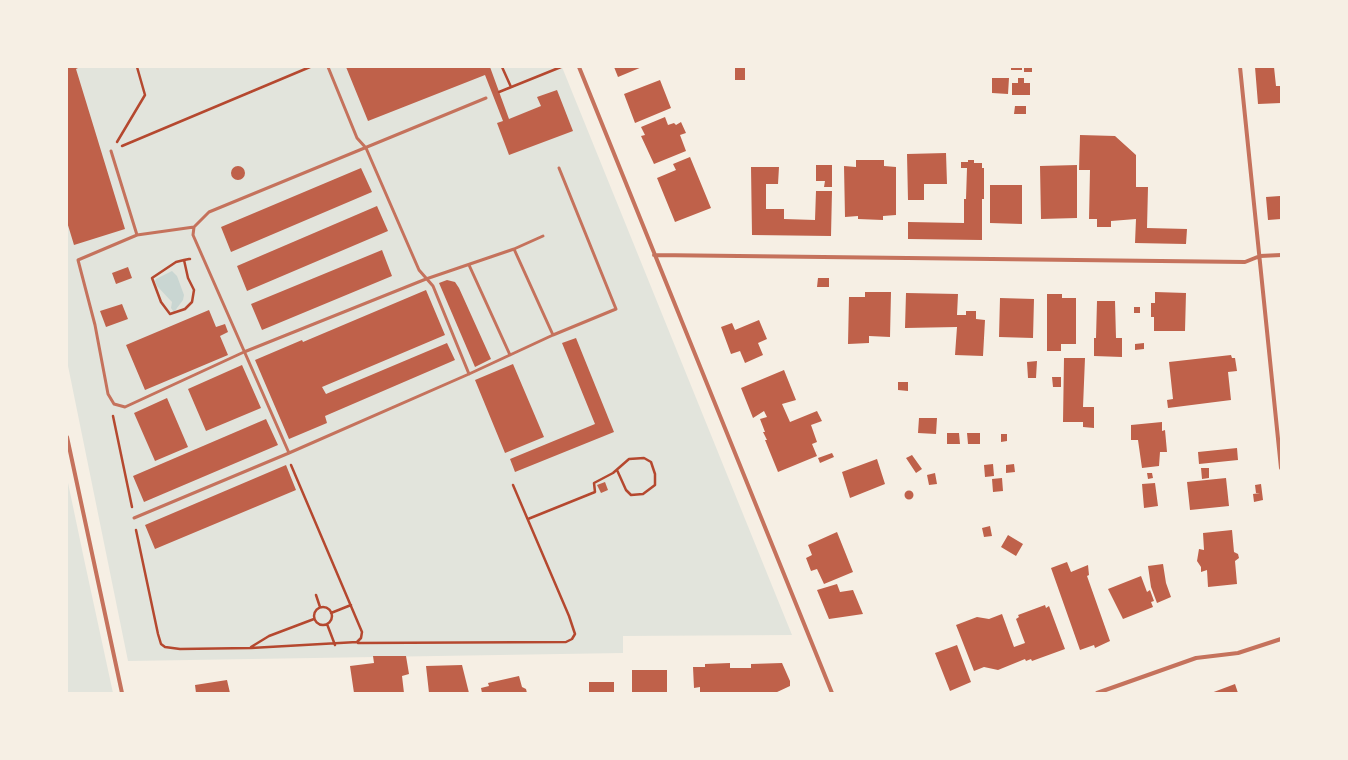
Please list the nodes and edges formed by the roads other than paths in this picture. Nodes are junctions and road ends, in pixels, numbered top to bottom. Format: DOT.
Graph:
graph roads {
  1 [pos="328,67"];
  2 [pos="579,67"];
  3 [pos="1240,67"];
  4 [pos="486,98"];
  5 [pos="366,148"];
  6 [pos="111,151"];
  7 [pos="559,168"];
  8 [pos="194,227"];
  9 [pos="137,235"];
  10 [pos="543,236"];
  11 [pos="514,249"];
  12 [pos="654,255"];
  13 [pos="1281,255"];
  14 [pos="1260,256"];
  15 [pos="469,265"];
  16 [pos="426,279"];
  17 [pos="553,335"];
  18 [pos="244,352"];
  19 [pos="510,355"];
  20 [pos="469,374"];
  21 [pos="67,437"];
  22 [pos="287,453"];
  23 [pos="1281,468"];
  24 [pos="134,518"];
  25 [pos="1281,639"];
  26 [pos="122,693"];
  27 [pos="832,693"];
  28 [pos="1097,693"];
  1 -- 5 [label="lane"];
  2 -- 12 [label="street"];
  3 -- 14 [label="street"];
  4 -- 5 [label="lane"];
  5 -- 8 [label="lane"];
  5 -- 16 [label="lane"];
  6 -- 9 [label="lane"];
  7 -- 17 [label="lane"];
  8 -- 9 [label="lane"];
  8 -- 18 [label="lane"];
  9 -- 18 [label="lane"];
  10 -- 11 [label="lane"];
  11 -- 15 [label="lane"];
  11 -- 17 [label="lane"];
  12 -- 14 [label="street"];
  12 -- 27 [label="street"];
  13 -- 14 [label="street"];
  14 -- 23 [label="street"];
  15 -- 16 [label="lane"];
  15 -- 19 [label="lane"];
  16 -- 18 [label="lane"];
  16 -- 20 [label="lane"];
  17 -- 19 [label="lane"];
  18 -- 22 [label="lane"];
  19 -- 20 [label="lane"];
  20 -- 22 [label="lane"];
  21 -- 26 [label="street"];
  22 -- 24 [label="lane"];
  25 -- 28 [label="street"];
}
